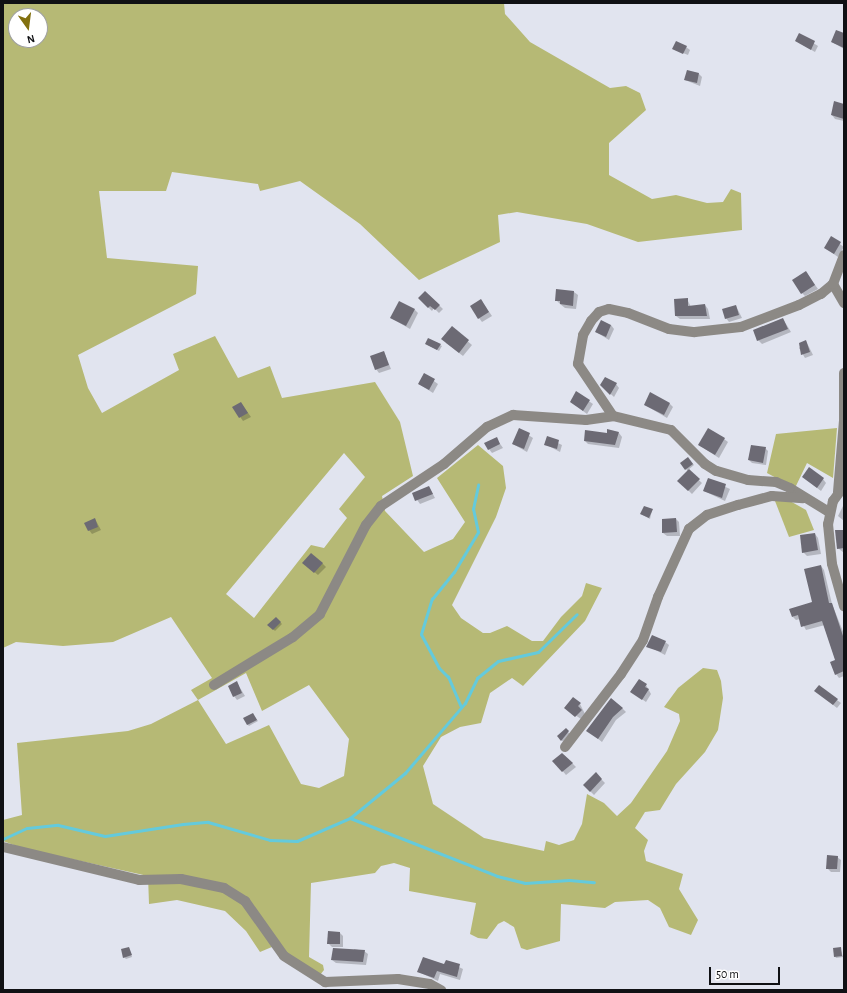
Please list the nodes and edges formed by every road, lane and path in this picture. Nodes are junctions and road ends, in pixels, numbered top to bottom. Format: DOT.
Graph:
graph roads {
  1 [pos="844,255"];
  2 [pos="833,284"];
  3 [pos="844,302"];
  4 [pos="844,374"];
  5 [pos="613,416"];
  6 [pos="841,489"];
  7 [pos="805,498"];
  8 [pos="829,512"];
  9 [pos="844,606"];
  10 [pos="214,685"];
  11 [pos="565,748"];
  12 [pos="3,847"];
  13 [pos="441,990"];
  1 -- 2 [label="street"];
  2 -- 3 [label="street"];
  2 -- 5 [label="street"];
  4 -- 6 [label="street"];
  5 -- 7 [label="street"];
  5 -- 10 [label="street"];
  6 -- 8 [label="street"];
  7 -- 8 [label="street"];
  7 -- 11 [label="street"];
  8 -- 9 [label="street"];
  12 -- 13 [label="street"];
}
